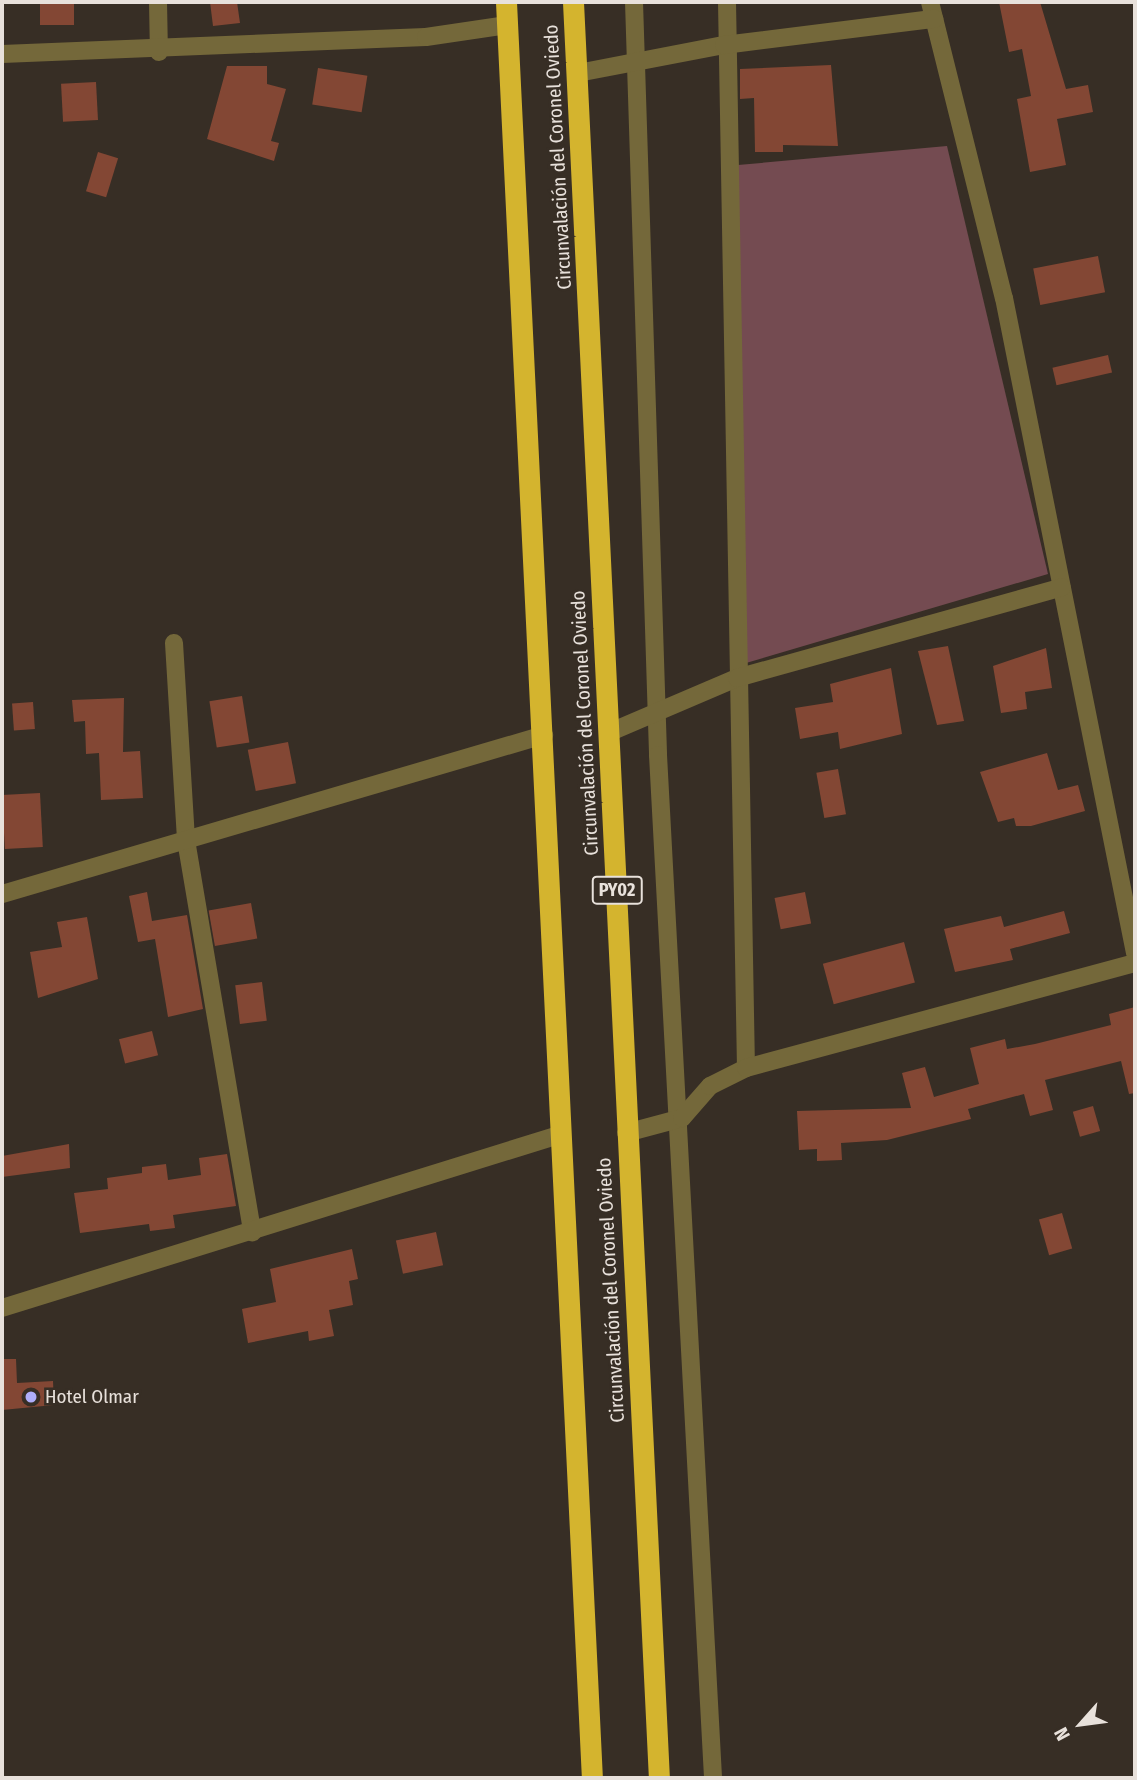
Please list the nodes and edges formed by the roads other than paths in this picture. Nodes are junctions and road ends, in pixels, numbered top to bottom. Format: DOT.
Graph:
graph roads {
  1 [pos="158,2"];
  2 [pos="506,2"];
  3 [pos="573,2"];
  4 [pos="634,2"];
  5 [pos="727,2"];
  6 [pos="932,10"];
  7 [pos="507,25"];
  8 [pos="724,45"];
  9 [pos="159,52"];
  10 [pos="2,54"];
  11 [pos="636,61"];
  12 [pos="578,73"];
  13 [pos="1062,587"];
  14 [pos="174,643"];
  15 [pos="737,678"];
  16 [pos="659,711"];
  17 [pos="608,733"];
  18 [pos="544,735"];
  19 [pos="186,840"];
  20 [pos="2,894"];
  21 [pos="1135,953"];
  22 [pos="1135,963"];
  23 [pos="746,1068"];
  24 [pos="682,1118"];
  25 [pos="626,1133"];
  26 [pos="562,1134"];
  27 [pos="252,1232"];
  28 [pos="2,1308"];
  29 [pos="592,1778"];
  30 [pos="659,1778"];
  31 [pos="713,1778"];
  1 -- 9 [label="street"];
  2 -- 7 [label="highway"];
  3 -- 12 [label="highway, Circunvalación del Coronel Oviedo / PY02"];
  4 -- 11 [label="street"];
  5 -- 8 [label="street"];
  6 -- 8 [label="street"];
  6 -- 13 [label="street"];
  7 -- 9 [label="street"];
  7 -- 18 [label="highway"];
  8 -- 11 [label="street"];
  8 -- 15 [label="street"];
  9 -- 10 [label="street"];
  11 -- 12 [label="street"];
  11 -- 16 [label="street"];
  12 -- 17 [label="highway, Circunvalación del Coronel Oviedo / PY02"];
  13 -- 15 [label="street"];
  13 -- 21 [label="street"];
  14 -- 19 [label="street"];
  15 -- 16 [label="street"];
  15 -- 23 [label="street"];
  16 -- 17 [label="street"];
  16 -- 24 [label="street"];
  17 -- 25 [label="highway, Circunvalación del Coronel Oviedo / PY02"];
  18 -- 19 [label="street"];
  18 -- 26 [label="highway"];
  19 -- 20 [label="street"];
  19 -- 27 [label="street"];
  22 -- 23 [label="street"];
  23 -- 24 [label="street"];
  24 -- 25 [label="street"];
  24 -- 31 [label="street"];
  25 -- 30 [label="highway, Circunvalación del Coronel Oviedo / PY02"];
  26 -- 27 [label="street"];
  26 -- 29 [label="highway"];
  27 -- 28 [label="street"];
}
